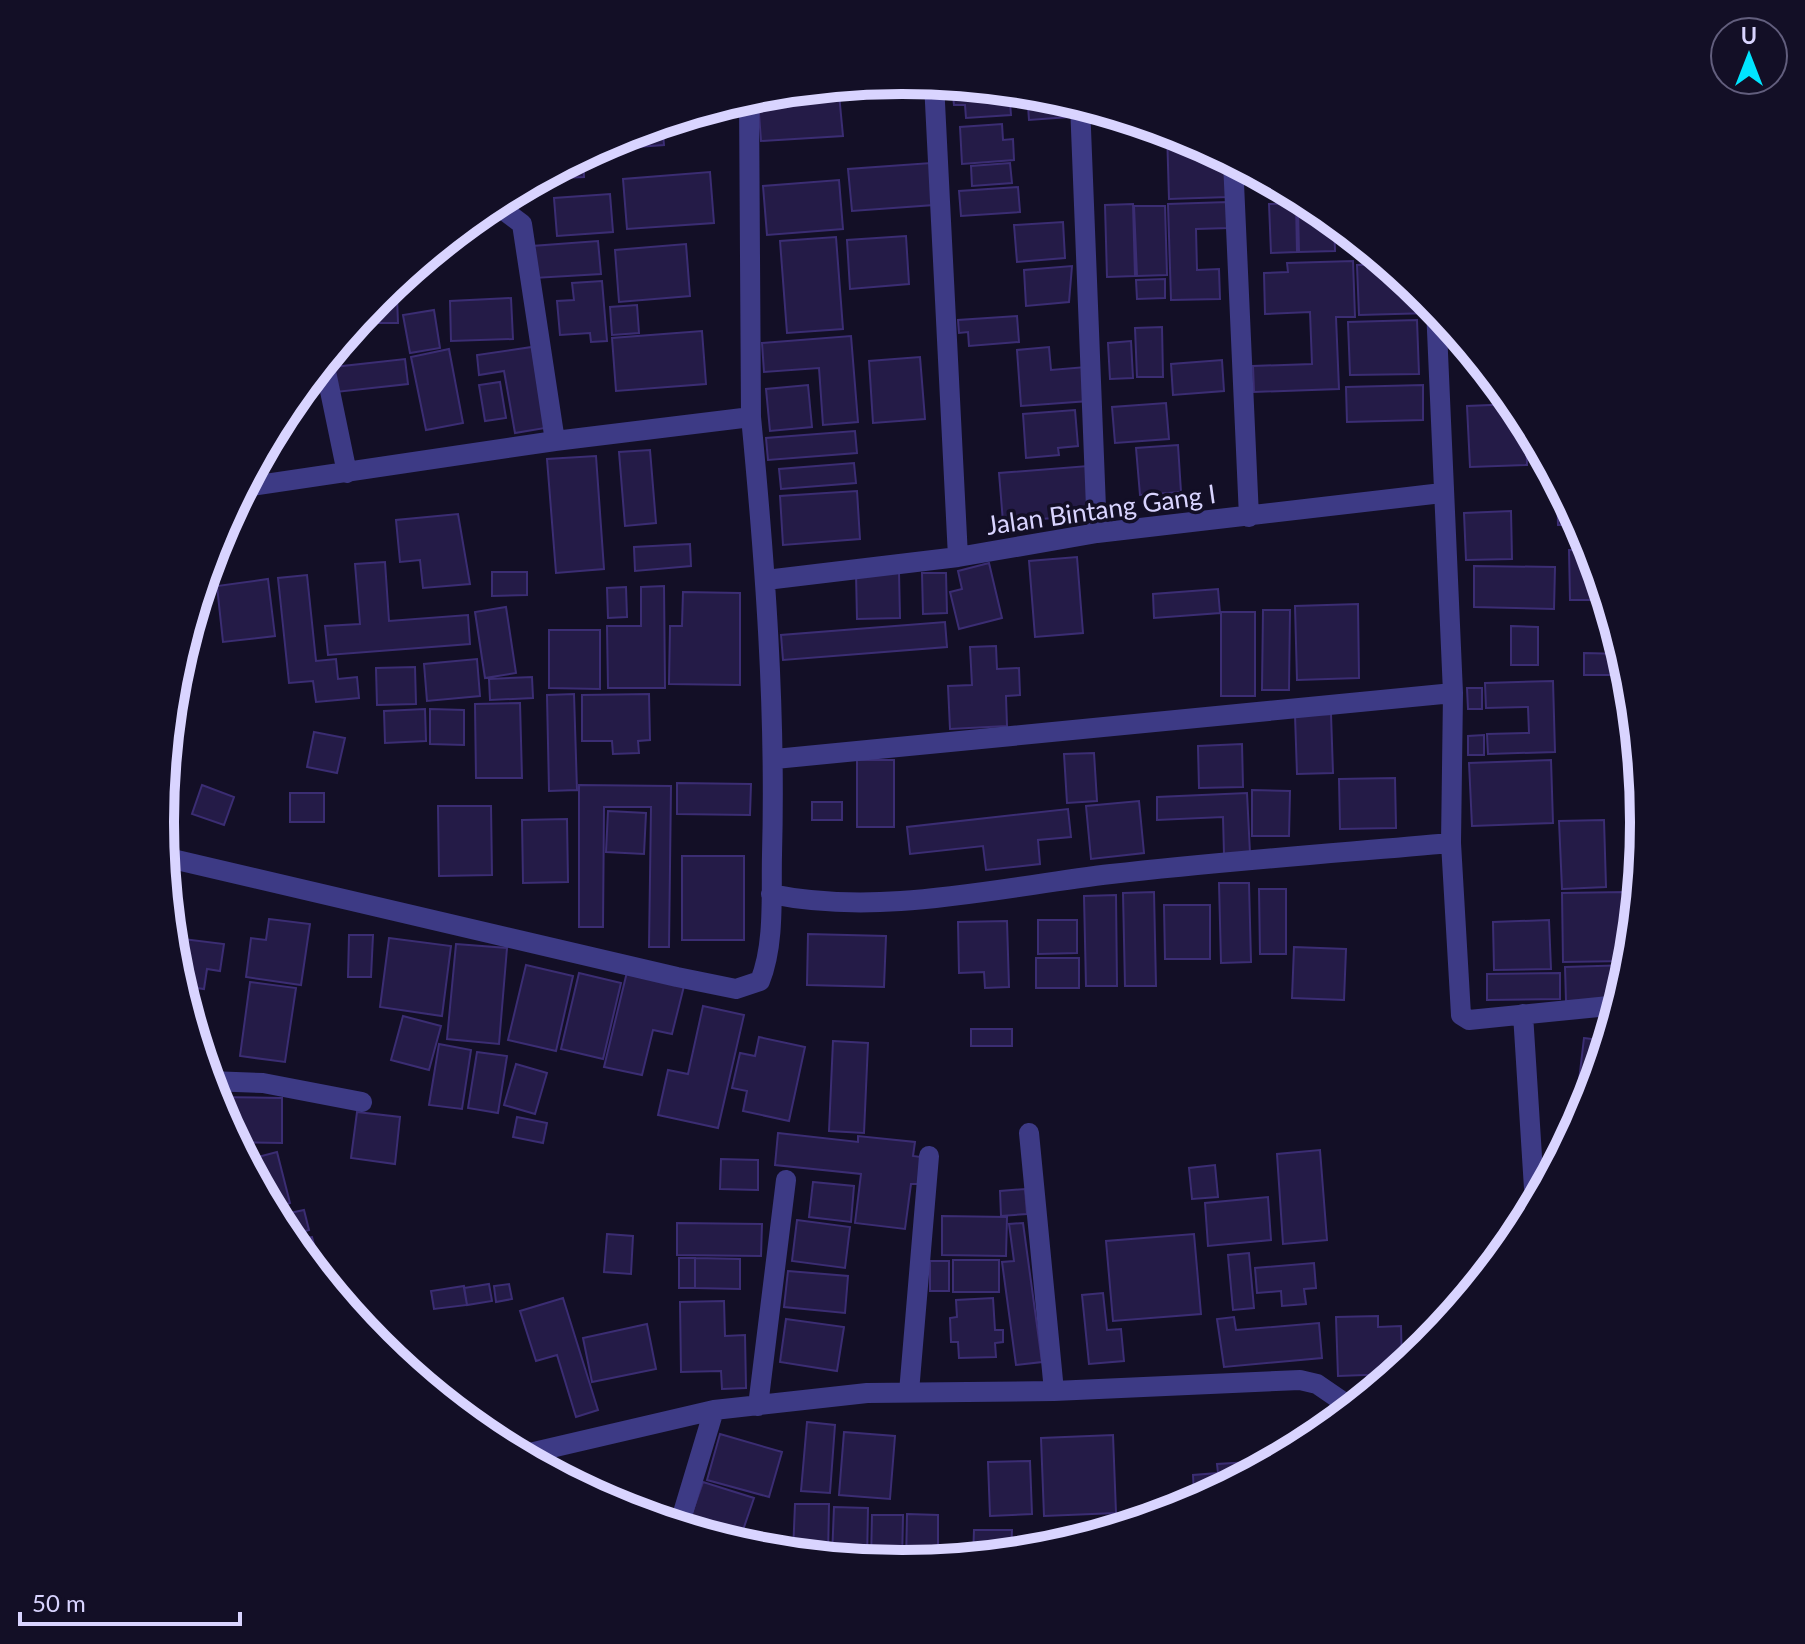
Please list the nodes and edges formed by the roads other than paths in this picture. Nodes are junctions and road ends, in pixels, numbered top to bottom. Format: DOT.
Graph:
graph roads {
  1 [pos="935,95"];
  2 [pos="749,111"];
  3 [pos="1080,116"];
  4 [pos="1234,174"];
  5 [pos="506,212"];
  6 [pos="1437,328"];
  7 [pos="327,377"];
  8 [pos="751,417"];
  9 [pos="555,441"];
  10 [pos="347,473"];
  11 [pos="258,485"];
  12 [pos="1442,493"];
  13 [pos="1249,517"];
  14 [pos="1097,533"];
  15 [pos="958,557"];
  16 [pos="766,580"];
  17 [pos="1453,693"];
  18 [pos="775,759"];
  19 [pos="1451,843"];
  20 [pos="176,860"];
  21 [pos="771,894"];
  22 [pos="1607,1006"];
  23 [pos="1523,1014"];
  24 [pos="223,1082"];
  25 [pos="362,1102"];
  26 [pos="1029,1133"];
  27 [pos="929,1156"];
  28 [pos="786,1180"];
  29 [pos="1534,1185"];
  30 [pos="1054,1391"];
  31 [pos="909,1392"];
  32 [pos="1343,1402"];
  33 [pos="758,1406"];
  34 [pos="714,1410"];
  35 [pos="537,1451"];
  36 [pos="682,1515"];
  1 -- 15 [label="street"];
  2 -- 8 [label="street"];
  3 -- 14 [label="street"];
  4 -- 13 [label="street"];
  5 -- 9 [label="street"];
  6 -- 12 [label="street"];
  7 -- 10 [label="street"];
  8 -- 9 [label="street"];
  8 -- 16 [label="street"];
  9 -- 10 [label="street"];
  10 -- 11 [label="street"];
  12 -- 13 [label="street, Jalan Bintang Gang I"];
  12 -- 17 [label="street"];
  13 -- 14 [label="street, Jalan Bintang Gang I"];
  14 -- 15 [label="street, Jalan Bintang Gang I"];
  15 -- 16 [label="street, Jalan Bintang Gang I"];
  16 -- 18 [label="street"];
  17 -- 18 [label="street"];
  17 -- 19 [label="street"];
  18 -- 21 [label="street"];
  19 -- 21 [label="street"];
  19 -- 23 [label="street"];
  20 -- 21 [label="street"];
  22 -- 23 [label="street"];
  23 -- 29 [label="street"];
  24 -- 25 [label="street"];
  26 -- 30 [label="street"];
  27 -- 31 [label="street"];
  28 -- 33 [label="street"];
  30 -- 31 [label="street"];
  30 -- 32 [label="street"];
  31 -- 33 [label="street"];
  33 -- 34 [label="street"];
  34 -- 35 [label="street"];
  34 -- 36 [label="street"];
}
